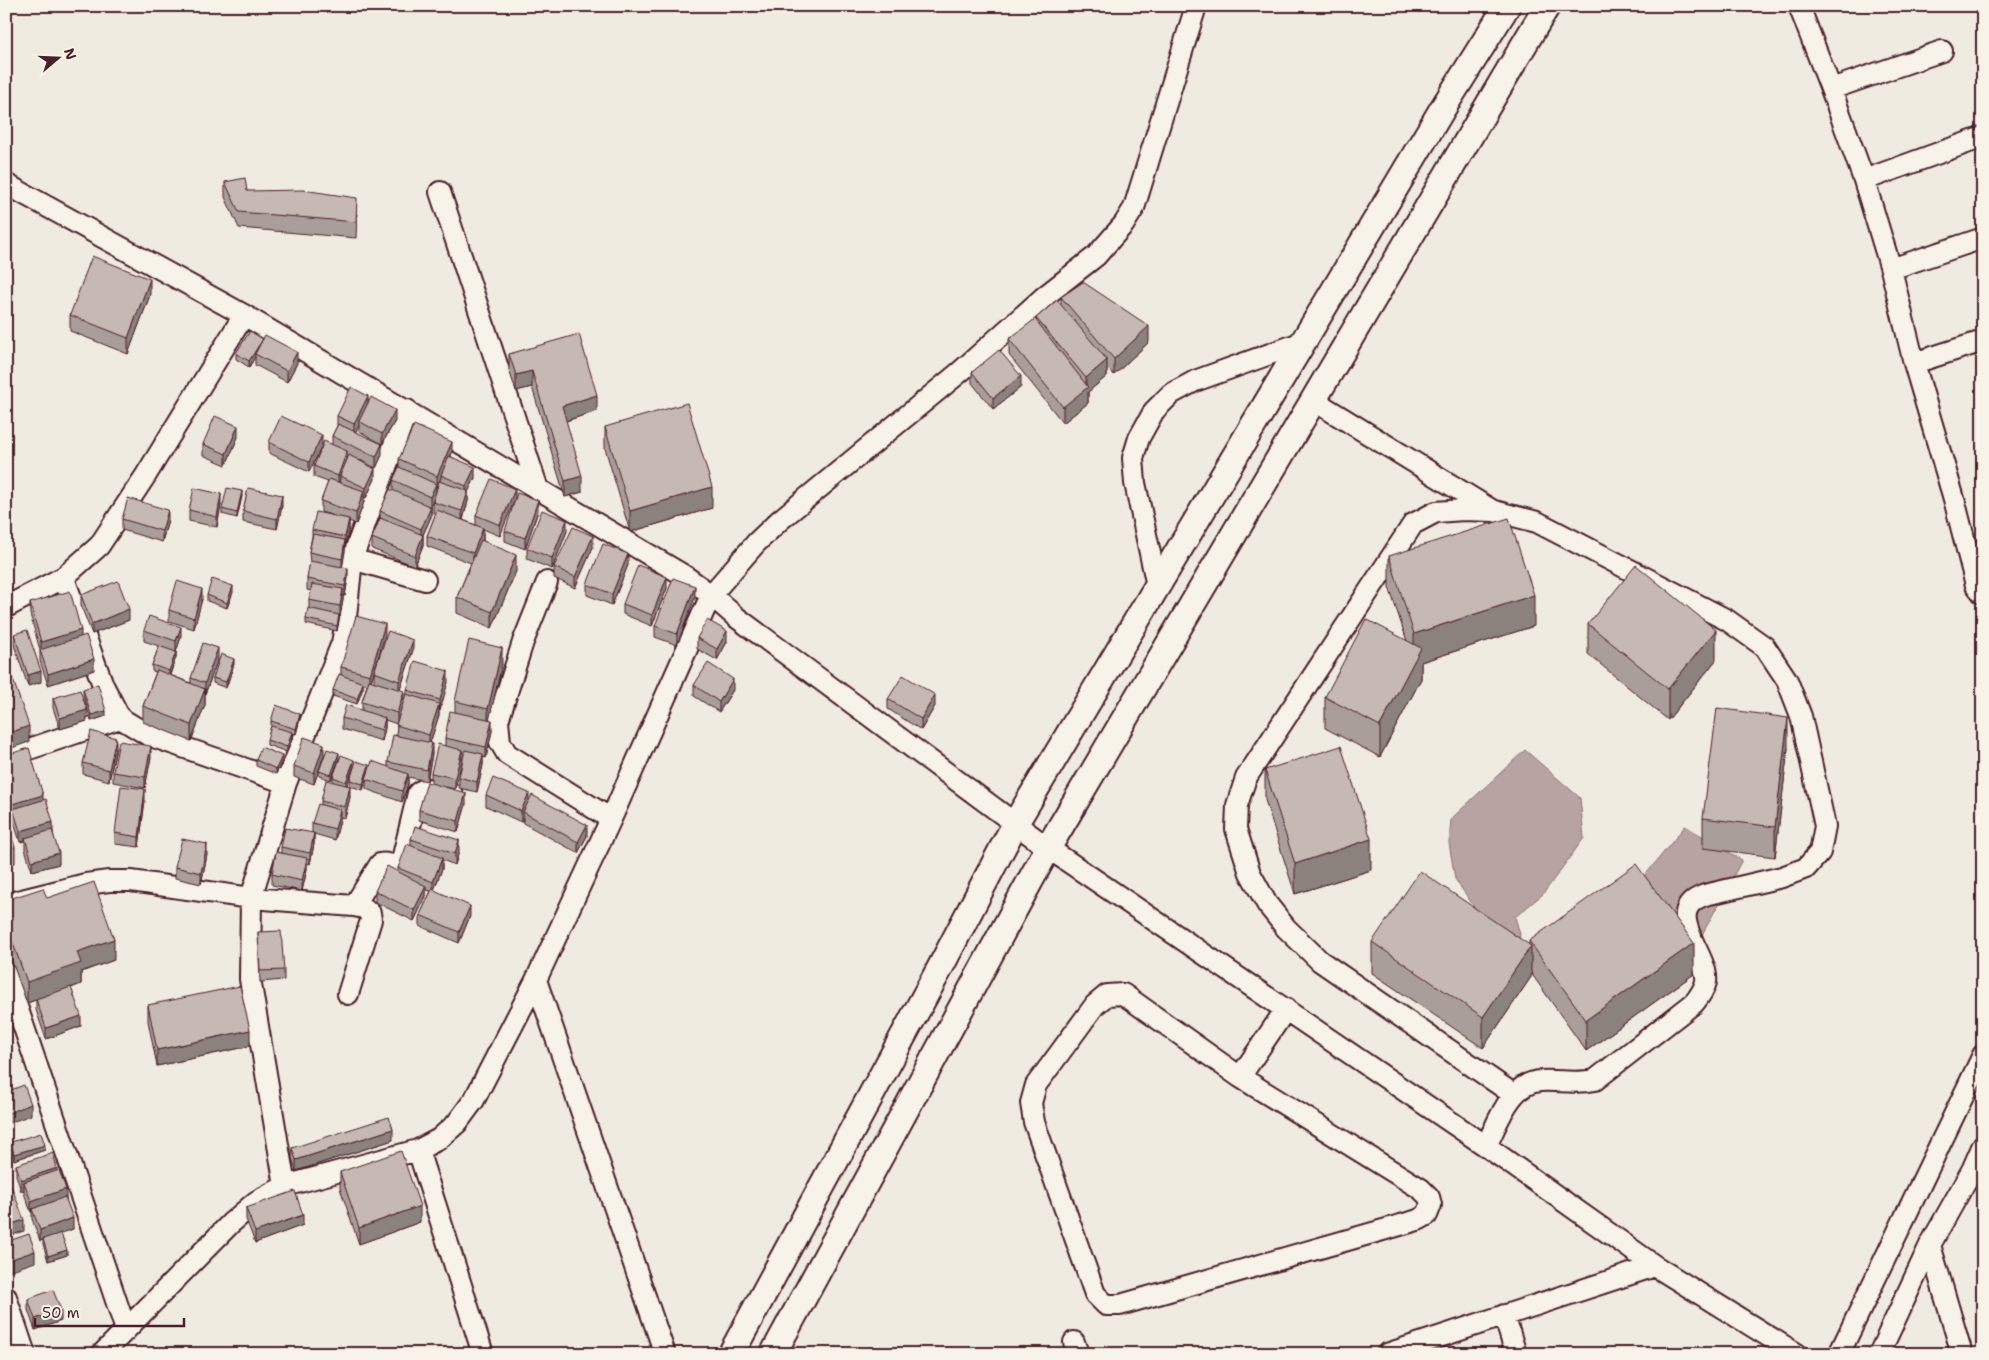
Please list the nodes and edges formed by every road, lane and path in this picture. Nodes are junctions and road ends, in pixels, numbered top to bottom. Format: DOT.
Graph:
graph roads {
  1 [pos="1196,6"];
  2 [pos="1507,6"];
  3 [pos="1547,6"];
  4 [pos="1799,6"];
  5 [pos="1942,51"];
  6 [pos="1831,89"];
  7 [pos="1983,137"];
  8 [pos="1864,180"];
  9 [pos="6,184"];
  10 [pos="440,192"];
  11 [pos="1983,238"];
  12 [pos="1891,269"];
  13 [pos="244,315"];
  14 [pos="1983,341"];
  15 [pos="1303,342"];
  16 [pos="1914,363"];
  17 [pos="1313,400"];
  18 [pos="407,410"];
  19 [pos="538,489"];
  20 [pos="1494,512"];
  21 [pos="352,559"];
  22 [pos="64,577"];
  23 [pos="425,580"];
  24 [pos="547,582"];
  25 [pos="1157,586"];
  26 [pos="1983,594"];
  27 [pos="711,595"];
  28 [pos="6,607"];
  29 [pos="120,718"];
  30 [pos="6,757"];
  31 [pos="286,783"];
  32 [pos="454,794"];
  33 [pos="611,820"];
  34 [pos="1015,824"];
  35 [pos="1048,848"];
  36 [pos="251,898"];
  37 [pos="6,904"];
  38 [pos="354,906"];
  39 [pos="6,974"];
  40 [pos="536,980"];
  41 [pos="348,994"];
  42 [pos="1286,1009"];
  43 [pos="1983,1055"];
  44 [pos="1240,1077"];
  45 [pos="1514,1094"];
  46 [pos="1983,1145"];
  47 [pos="1486,1146"];
  48 [pos="418,1150"];
  49 [pos="1977,1168"];
  50 [pos="285,1186"];
  51 [pos="1930,1246"];
  52 [pos="1655,1266"];
  53 [pos="6,1297"];
  54 [pos="1504,1315"];
  55 [pos="126,1330"];
  56 [pos="25,1354"];
  57 [pos="102,1354"];
  58 [pos="483,1354"];
  59 [pos="666,1354"];
  60 [pos="731,1354"];
  61 [pos="773,1354"];
  62 [pos="1387,1354"];
  63 [pos="1516,1354"];
  64 [pos="1797,1354"];
  65 [pos="1839,1354"];
  66 [pos="1879,1354"];
  67 [pos="1962,1354"];
  1 -- 27 [label="street"];
  2 -- 15 [label="main road"];
  3 -- 17 [label="main road"];
  4 -- 6 [label="street"];
  5 -- 6 [label="street"];
  6 -- 8 [label="street"];
  7 -- 8 [label="street"];
  8 -- 12 [label="street"];
  9 -- 13 [label="street"];
  10 -- 19 [label="street"];
  11 -- 12 [label="street"];
  12 -- 16 [label="street"];
  13 -- 18 [label="street"];
  13 -- 22 [label="street"];
  14 -- 16 [label="street"];
  15 -- 25 [label="main road"];
  15 -- 25 [label="street"];
  16 -- 26 [label="street"];
  17 -- 20 [label="street"];
  17 -- 35 [label="main road"];
  18 -- 19 [label="street"];
  18 -- 21 [label="street"];
  19 -- 27 [label="street"];
  20 -- 45 [label="street"];
  20 -- 45 [label="street"];
  21 -- 23 [label="street"];
  21 -- 31 [label="street"];
  22 -- 28 [label="street"];
  22 -- 29 [label="street"];
  24 -- 33 [label="street"];
  25 -- 34 [label="main road"];
  27 -- 33 [label="street"];
  27 -- 34 [label="street"];
  29 -- 30 [label="street"];
  29 -- 31 [label="street"];
  31 -- 36 [label="street"];
  32 -- 38 [label="street"];
  33 -- 40 [label="street"];
  34 -- 35 [label="street"];
  34 -- 60 [label="main road"];
  35 -- 42 [label="street"];
  35 -- 61 [label="main road"];
  36 -- 37 [label="street"];
  36 -- 38 [label="street"];
  36 -- 50 [label="street"];
  38 -- 41 [label="street"];
  39 -- 55 [label="street"];
  40 -- 48 [label="street"];
  40 -- 59 [label="street"];
  42 -- 44 [label="street"];
  42 -- 47 [label="street"];
  43 -- 65 [label="street"];
  44 -- 44 [label="street"];
  45 -- 47 [label="street"];
  46 -- 49 [label="street"];
  47 -- 52 [label="street"];
  48 -- 50 [label="street"];
  48 -- 58 [label="street"];
  49 -- 51 [label="street"];
  50 -- 55 [label="street"];
  51 -- 66 [label="street"];
  51 -- 67 [label="street"];
  52 -- 54 [label="street"];
  52 -- 64 [label="street"];
  53 -- 56 [label="street"];
  54 -- 62 [label="street"];
  54 -- 63 [label="street"];
  55 -- 57 [label="street"];
}
